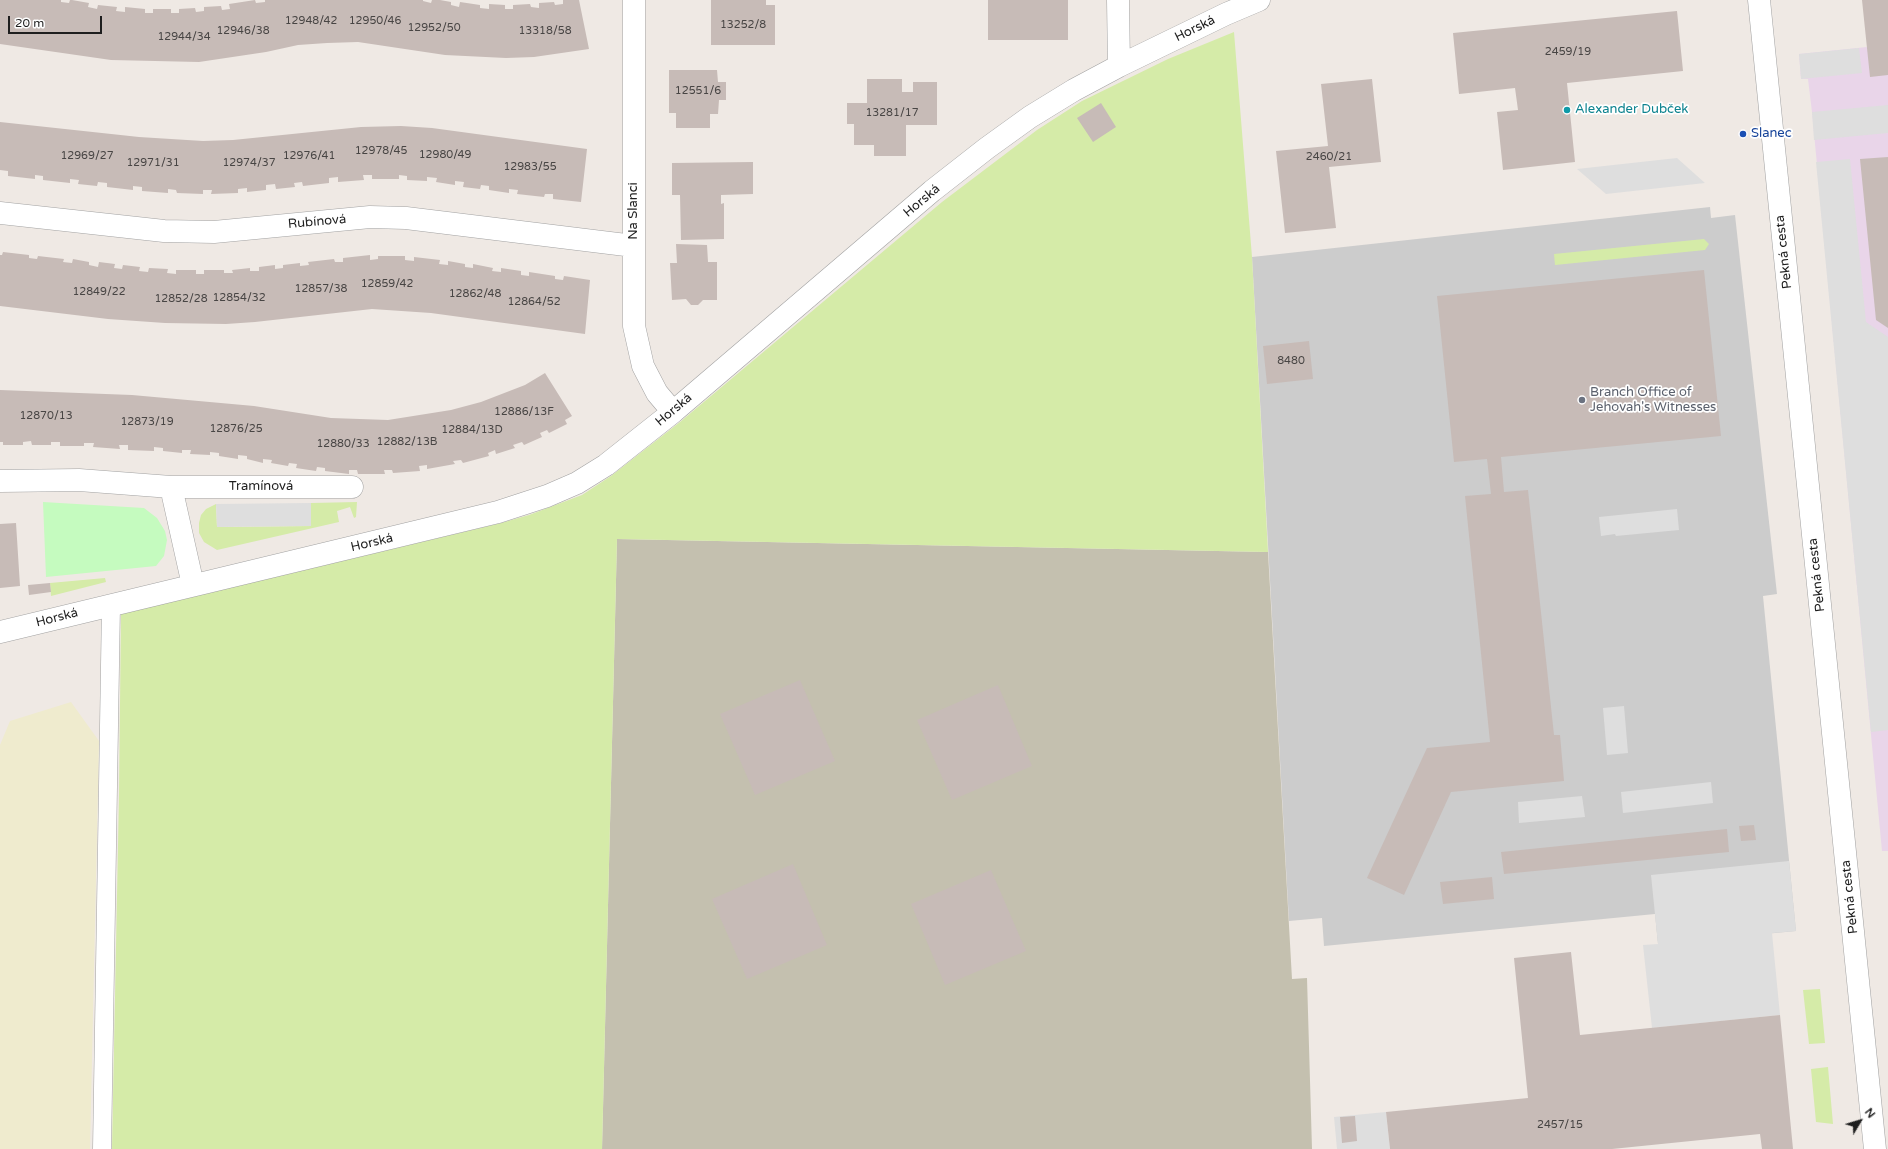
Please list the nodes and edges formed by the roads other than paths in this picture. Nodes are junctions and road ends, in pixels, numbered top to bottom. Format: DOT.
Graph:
graph roads {
  1 [pos="634,0"];
  2 [pos="1118,0"];
  3 [pos="1259,0"];
  4 [pos="1759,0"];
  5 [pos="1119,66"];
  6 [pos="0,214"];
  7 [pos="634,246"];
  8 [pos="673,412"];
  9 [pos="0,481"];
  10 [pos="352,487"];
  11 [pos="171,488"];
  12 [pos="193,585"];
  13 [pos="110,605"];
  14 [pos="0,632"];
  15 [pos="102,1149"];
  16 [pos="1875,1149"];
  1 -- 7 [label="street, Na Slanci"];
  2 -- 5 [label="street"];
  3 -- 5 [label="street, Horská"];
  4 -- 16 [label="street, Pekná cesta"];
  5 -- 8 [label="street, Horská"];
  6 -- 7 [label="street, Rubínová"];
  7 -- 8 [label="street, Na Slanci"];
  8 -- 12 [label="street, Horská"];
  9 -- 11 [label="street, Tramínová"];
  10 -- 11 [label="street, Tramínová"];
  11 -- 12 [label="street"];
  12 -- 13 [label="street, Horská"];
  13 -- 14 [label="street, Horská"];
  13 -- 15 [label="lane"];
}
